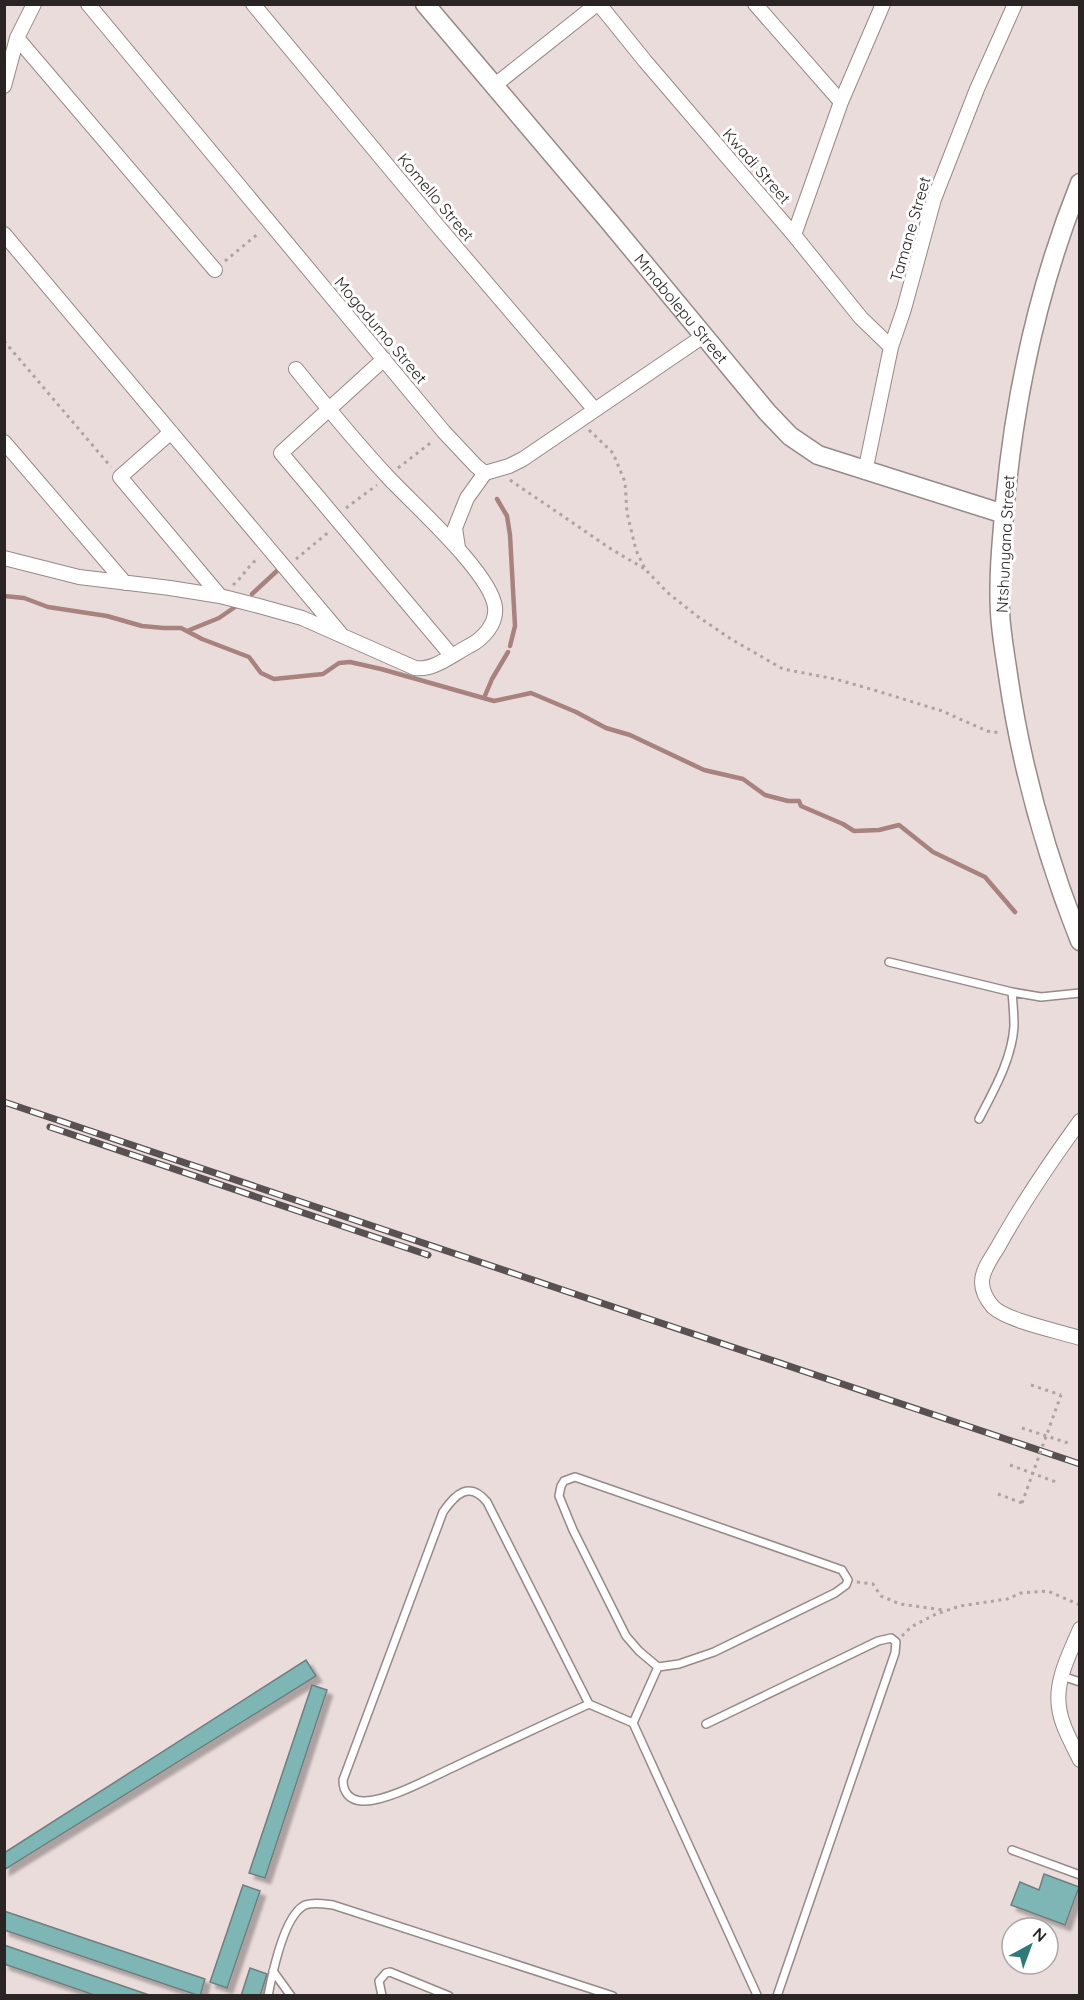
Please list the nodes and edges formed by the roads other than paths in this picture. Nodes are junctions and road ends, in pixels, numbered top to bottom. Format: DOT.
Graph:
graph roads {
  1 [pos="34,4"];
  2 [pos="88,4"];
  3 [pos="254,4"];
  4 [pos="425,4"];
  5 [pos="598,4"];
  6 [pos="755,4"];
  7 [pos="882,4"];
  8 [pos="1015,4"];
  9 [pos="17,38"];
  10 [pos="495,85"];
  11 [pos="4,86"];
  12 [pos="841,102"];
  13 [pos="1080,183"];
  14 [pos="4,234"];
  15 [pos="794,235"];
  16 [pos="214,270"];
  17 [pos="705,335"];
  18 [pos="891,347"];
  19 [pos="384,359"];
  20 [pos="296,369"];
  21 [pos="329,409"];
  22 [pos="595,410"];
  23 [pos="171,432"];
  24 [pos="4,442"];
  25 [pos="491,471"];
  26 [pos="865,472"];
  27 [pos="1004,514"];
  28 [pos="458,548"];
  29 [pos="7,556"];
  30 [pos="125,582"];
  31 [pos="220,596"];
  32 [pos="342,635"];
  33 [pos="451,655"];
  34 [pos="1080,940"];
  35 [pos="889,962"];
  36 [pos="1012,993"];
  37 [pos="1080,993"];
  38 [pos="979,1119"];
  39 [pos="1080,1121"];
  40 [pos="1080,1338"];
  41 [pos="1079,1632"];
  42 [pos="658,1667"];
  43 [pos="1062,1676"];
  44 [pos="1080,1682"];
  45 [pos="589,1704"];
  46 [pos="633,1723"];
  47 [pos="706,1724"];
  48 [pos="1080,1760"];
  49 [pos="1012,1850"];
  50 [pos="1080,1875"];
  51 [pos="273,1971"];
  52 [pos="268,1995"];
  53 [pos="291,1995"];
  54 [pos="382,1995"];
  55 [pos="449,1995"];
  56 [pos="613,1995"];
  57 [pos="757,1995"];
  58 [pos="764,1995"];
  59 [pos="777,1995"];
  1 -- 9 [label="street"];
  2 -- 19 [label="street, Mogodumo Street"];
  3 -- 22 [label="street, Komello Street"];
  4 -- 10 [label="street, Mmabolepu Street"];
  5 -- 10 [label="street"];
  5 -- 15 [label="street, Kwadi Street"];
  6 -- 12 [label="street"];
  7 -- 12 [label="street"];
  8 -- 18 [label="street, Tamane Street"];
  9 -- 11 [label="street"];
  9 -- 16 [label="street"];
  10 -- 17 [label="street, Mmabolepu Street"];
  12 -- 15 [label="street"];
  13 -- 27 [label="street, Ntshunyana Street"];
  14 -- 23 [label="street"];
  15 -- 18 [label="street, Kwadi Street"];
  17 -- 22 [label="street"];
  17 -- 26 [label="street, Mmabolepu Street"];
  18 -- 26 [label="street, Tamane Street"];
  19 -- 21 [label="street"];
  19 -- 25 [label="street, Mogodumo Street"];
  20 -- 21 [label="street"];
  21 -- 28 [label="street"];
  21 -- 33 [label="street"];
  22 -- 25 [label="street"];
  23 -- 31 [label="street"];
  23 -- 32 [label="street"];
  24 -- 30 [label="street"];
  25 -- 28 [label="street"];
  26 -- 27 [label="street, Mmabolepu Street"];
  27 -- 34 [label="street, Ntshunyana Street"];
  28 -- 33 [label="street"];
  29 -- 30 [label="street"];
  30 -- 31 [label="street"];
  31 -- 32 [label="street"];
  32 -- 33 [label="street"];
  35 -- 36 [label="lane"];
  36 -- 37 [label="lane"];
  36 -- 38 [label="lane"];
  39 -- 40 [label="street"];
  41 -- 43 [label="street"];
  42 -- 42 [label="lane"];
  42 -- 46 [label="lane"];
  43 -- 44 [label="lane"];
  43 -- 48 [label="street"];
  45 -- 45 [label="lane"];
  45 -- 46 [label="lane"];
  46 -- 57 [label="lane"];
  47 -- 59 [label="lane"];
  49 -- 50 [label="lane"];
  51 -- 52 [label="lane"];
  51 -- 53 [label="lane"];
  51 -- 56 [label="lane"];
  54 -- 55 [label="lane"];
  57 -- 58 [label="lane"];
}
